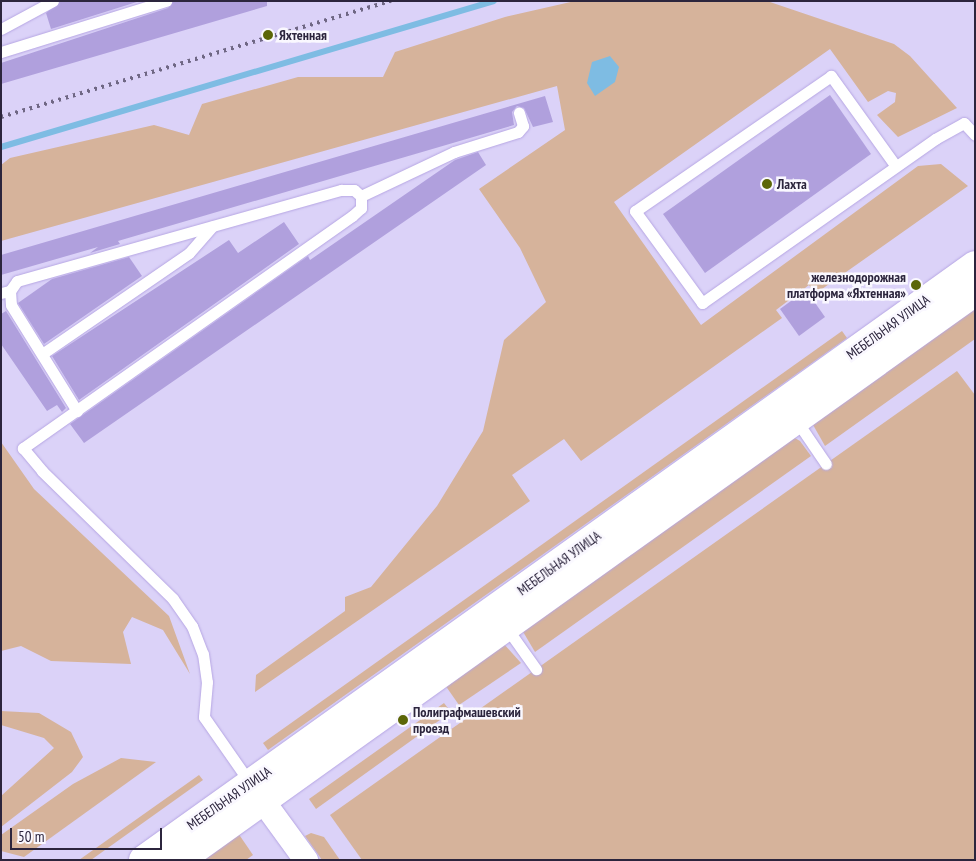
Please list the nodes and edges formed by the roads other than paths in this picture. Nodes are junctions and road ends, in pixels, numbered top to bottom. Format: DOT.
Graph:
graph roads {
  1 [pos="53,1"];
  2 [pos="166,1"];
  3 [pos="1,29"];
  4 [pos="1,52"];
  5 [pos="519,113"];
  6 [pos="975,135"];
  7 [pos="895,165"];
  8 [pos="361,196"];
  9 [pos="212,226"];
  10 [pos="975,265"];
  11 [pos="5,292"];
  12 [pos="975,292"];
  13 [pos="42,354"];
  14 [pos="77,411"];
  15 [pos="795,420"];
  16 [pos="826,464"];
  17 [pos="506,627"];
  18 [pos="536,669"];
  19 [pos="257,792"];
  20 [pos="143,860"];
  21 [pos="180,860"];
  22 [pos="306,860"];
  1 -- 3 [label="lane"];
  2 -- 4 [label="lane"];
  5 -- 8 [label="lane"];
  6 -- 7 [label="lane"];
  7 -- 7 [label="lane"];
  8 -- 9 [label="lane"];
  8 -- 14 [label="lane"];
  9 -- 11 [label="lane"];
  9 -- 13 [label="lane"];
  10 -- 19 [label="street, МЕБЕЛЬНАЯ УЛИЦА"];
  11 -- 13 [label="lane"];
  12 -- 15 [label="street, МЕБЕЛЬНАЯ УЛИЦА"];
  13 -- 14 [label="lane"];
  14 -- 19 [label="lane"];
  15 -- 16 [label="lane"];
  15 -- 17 [label="street, МЕБЕЛЬНАЯ УЛИЦА"];
  17 -- 18 [label="lane"];
  17 -- 19 [label="street, МЕБЕЛЬНАЯ УЛИЦА"];
  19 -- 20 [label="street, МЕБЕЛЬНАЯ УЛИЦА"];
  19 -- 21 [label="street, МЕБЕЛЬНАЯ УЛИЦА"];
  19 -- 22 [label="street"];
}
